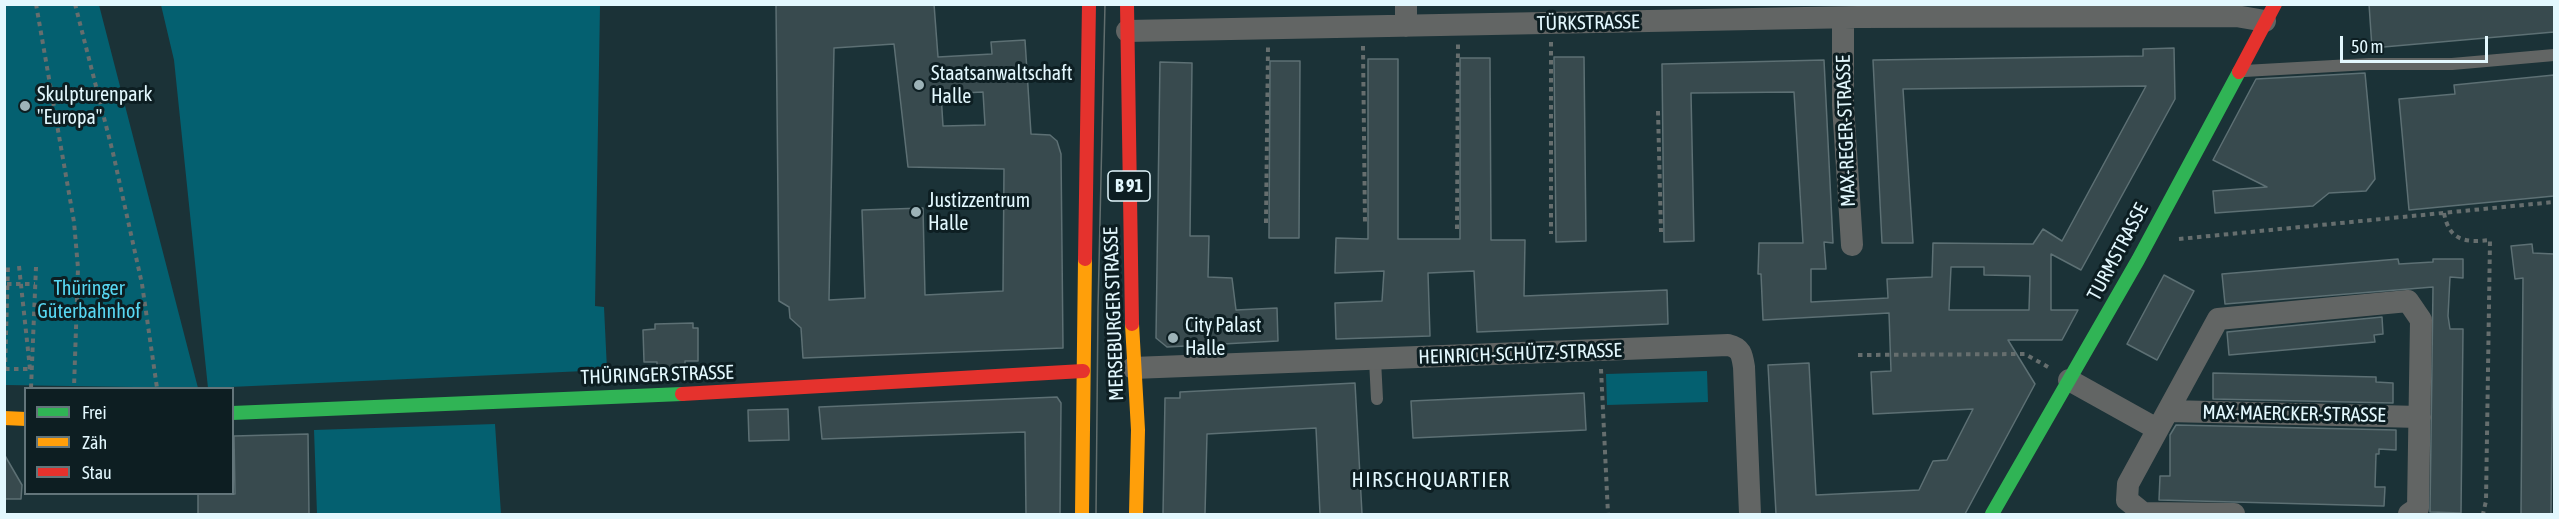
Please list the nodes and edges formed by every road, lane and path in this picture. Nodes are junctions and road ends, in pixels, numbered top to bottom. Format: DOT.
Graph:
graph roads {
  1 [pos="36,4"];
  2 [pos="75,4"];
  3 [pos="1089,4"];
  4 [pos="1127,4"];
  5 [pos="2078,11"];
  6 [pos="1630,13"];
  7 [pos="1852,13"];
  8 [pos="2270,13"];
  9 [pos="1406,15"];
  10 [pos="1551,24"];
  11 [pos="1458,26"];
  12 [pos="1363,27"];
  13 [pos="1268,29"];
  14 [pos="1127,31"];
  15 [pos="2554,55"];
  16 [pos="2238,71"];
  17 [pos="1658,111"];
  18 [pos="2554,202"];
  19 [pos="2444,213"];
  20 [pos="1266,223"];
  21 [pos="1365,225"];
  22 [pos="1457,229"];
  23 [pos="1661,232"];
  24 [pos="1551,234"];
  25 [pos="2146,241"];
  26 [pos="1852,245"];
  27 [pos="8,265"];
  28 [pos="19,266"];
  29 [pos="36,267"];
  30 [pos="7,284"];
  31 [pos="21,284"];
  32 [pos="35,285"];
  33 [pos="6,291"];
  34 [pos="5,351"];
  35 [pos="1858,356"];
  36 [pos="1374,360"];
  37 [pos="30,369"];
  38 [pos="1124,369"];
  39 [pos="1601,369"];
  40 [pos="5,370"];
  41 [pos="1097,370"];
  42 [pos="1083,371"];
  43 [pos="2069,380"];
  44 [pos="32,382"];
  45 [pos="31,387"];
  46 [pos="74,387"];
  47 [pos="157,387"];
  48 [pos="1377,399"];
  49 [pos="234,413"];
  50 [pos="2420,417"];
  51 [pos="4,418"];
  52 [pos="24,419"];
  53 [pos="2163,420"];
  54 [pos="1082,514"];
  55 [pos="1136,514"];
  56 [pos="1608,514"];
  57 [pos="1750,514"];
  58 [pos="1992,514"];
  59 [pos="2234,514"];
  60 [pos="2409,514"];
  61 [pos="2483,514"];
  1 -- 46 [label="path"];
  2 -- 47 [label="path"];
  3 -- 42 [label="street, MERSEBURGER STRASSE / B 91"];
  4 -- 14 [label="street, MERSEBURGER STRASSE / B 91"];
  5 -- 7 [label="street, TÜRKSTRASSE"];
  5 -- 8 [label="street, TÜRKSTRASSE"];
  6 -- 7 [label="street, TÜRKSTRASSE"];
  6 -- 10 [label="street, TÜRKSTRASSE"];
  7 -- 26 [label="street, MAX-REGER-STRASSE"];
  8 -- 16 [label="street, TURMSTRASSE"];
  9 -- 11 [label="street, TÜRKSTRASSE"];
  9 -- 12 [label="street, TÜRKSTRASSE"];
  10 -- 11 [label="street, TÜRKSTRASSE"];
  10 -- 24 [label="path"];
  11 -- 22 [label="path"];
  12 -- 13 [label="street, TÜRKSTRASSE"];
  12 -- 21 [label="path"];
  13 -- 14 [label="street, TÜRKSTRASSE"];
  13 -- 20 [label="path"];
  14 -- 38 [label="street, MERSEBURGER STRASSE / B 91"];
  15 -- 16 [label="lane"];
  16 -- 25 [label="street, TURMSTRASSE"];
  17 -- 23 [label="path"];
  18 -- 19 [label="path"];
  19 -- 25 [label="path"];
  19 -- 61 [label="path"];
  25 -- 43 [label="street, TURMSTRASSE"];
  27 -- 30 [label="path"];
  28 -- 31 [label="path"];
  29 -- 32 [label="path"];
  30 -- 31 [label="path"];
  30 -- 33 [label="path"];
  31 -- 32 [label="path"];
  31 -- 37 [label="path"];
  32 -- 44 [label="path"];
  33 -- 34 [label="path"];
  34 -- 40 [label="path"];
  35 -- 43 [label="path"];
  36 -- 38 [label="street, HEINRICH-SCHÜTZ-STRASSE"];
  36 -- 48 [label="lane"];
  36 -- 57 [label="street, HEINRICH-SCHÜTZ-STRASSE"];
  37 -- 40 [label="path"];
  37 -- 44 [label="path"];
  38 -- 55 [label="street, MERSEBURGER STRASSE / B 91"];
  39 -- 56 [label="path"];
  41 -- 42 [label="street, THÜRINGER STRASSE"];
  42 -- 49 [label="street, THÜRINGER STRASSE"];
  42 -- 54 [label="street, MERSEBURGER STRASSE / B 91"];
  43 -- 53 [label="street, MAX-MAERCKER-STRASSE"];
  43 -- 58 [label="street, TURMSTRASSE"];
  44 -- 45 [label="path"];
  50 -- 53 [label="street, MAX-MAERCKER-STRASSE"];
  50 -- 53 [label="street, MAX-MAERCKER-STRASSE"];
  50 -- 60 [label="street, MAX-MAERCKER-STRASSE"];
  51 -- 52 [label="street"];
  53 -- 59 [label="street, MAX-MAERCKER-STRASSE"];
}
